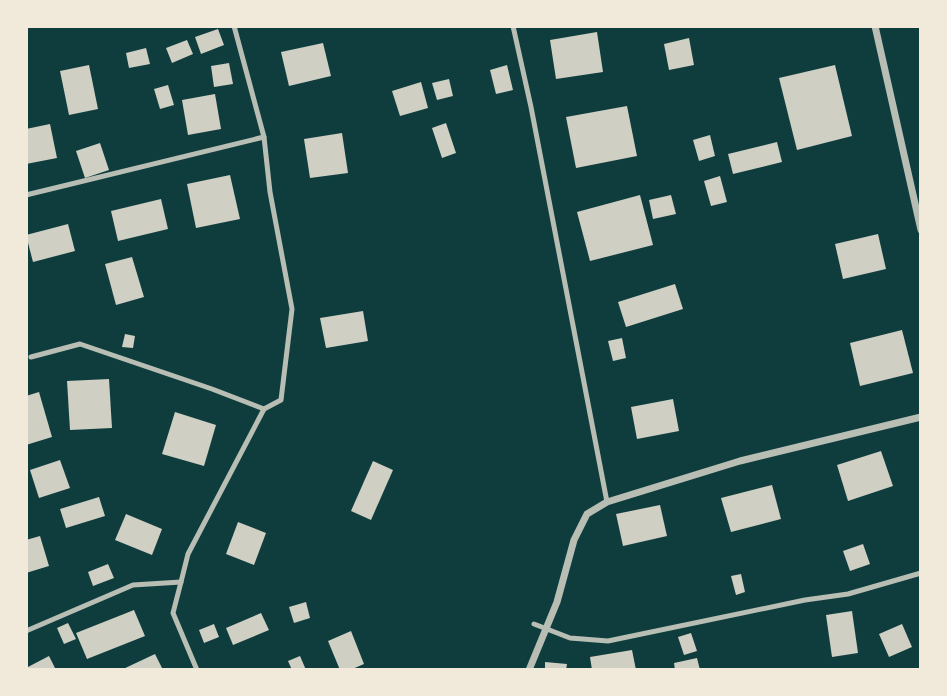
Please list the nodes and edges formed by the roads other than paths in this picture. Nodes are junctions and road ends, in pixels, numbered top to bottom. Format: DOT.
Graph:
graph roads {
  1 [pos="234,26"];
  2 [pos="513,26"];
  3 [pos="875,26"];
  4 [pos="264,137"];
  5 [pos="26,195"];
  6 [pos="921,230"];
  7 [pos="31,357"];
  8 [pos="264,410"];
  9 [pos="921,417"];
  10 [pos="607,502"];
  11 [pos="921,573"];
  12 [pos="181,582"];
  13 [pos="534,624"];
  14 [pos="547,629"];
  15 [pos="26,631"];
  16 [pos="197,670"];
  17 [pos="529,670"];
  1 -- 4 [label="lane"];
  2 -- 10 [label="lane"];
  3 -- 6 [label="street"];
  4 -- 5 [label="lane"];
  4 -- 8 [label="lane"];
  7 -- 8 [label="lane"];
  8 -- 12 [label="lane"];
  9 -- 10 [label="street"];
  10 -- 14 [label="street"];
  11 -- 14 [label="lane"];
  12 -- 15 [label="lane"];
  12 -- 16 [label="lane"];
  13 -- 14 [label="lane"];
  14 -- 17 [label="street"];
}
